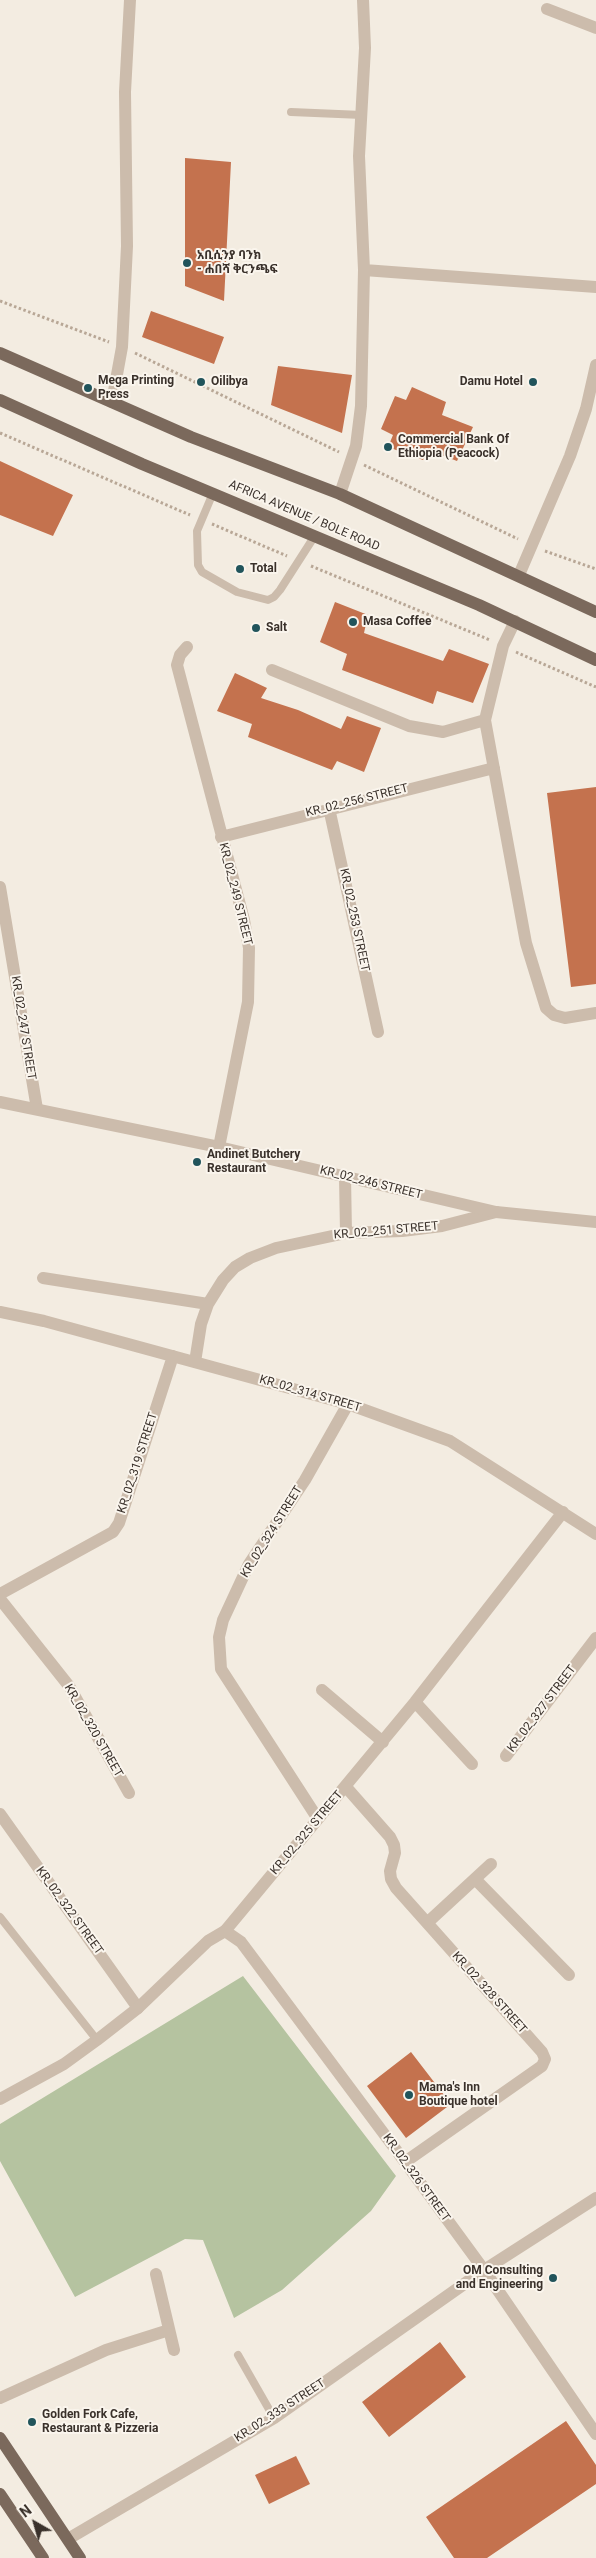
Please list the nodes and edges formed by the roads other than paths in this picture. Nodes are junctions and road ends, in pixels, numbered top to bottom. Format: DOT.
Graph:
graph roads {
  1 [pos="130,0"];
  2 [pos="363,0"];
  3 [pos="547,9"];
  4 [pos="596,28"];
  5 [pos="291,112"];
  6 [pos="362,116"];
  7 [pos="364,270"];
  8 [pos="596,287"];
  9 [pos="0,353"];
  10 [pos="596,365"];
  11 [pos="0,400"];
  12 [pos="112,402"];
  13 [pos="213,493"];
  14 [pos="340,494"];
  15 [pos="314,537"];
  16 [pos="520,575"];
  17 [pos="596,612"];
  18 [pos="515,621"];
  19 [pos="188,647"];
  20 [pos="596,660"];
  21 [pos="272,670"];
  22 [pos="485,720"];
  23 [pos="494,768"];
  24 [pos="329,808"];
  25 [pos="221,837"];
  26 [pos="0,887"];
  27 [pos="596,1013"];
  28 [pos="378,1032"];
  29 [pos="0,1102"];
  30 [pos="36,1109"];
  31 [pos="219,1147"];
  32 [pos="345,1176"];
  33 [pos="496,1212"];
  34 [pos="596,1222"];
  35 [pos="346,1233"];
  36 [pos="43,1278"];
  37 [pos="208,1304"];
  38 [pos="0,1312"];
  39 [pos="173,1356"];
  40 [pos="195,1362"];
  41 [pos="348,1404"];
  42 [pos="563,1512"];
  43 [pos="596,1534"];
  44 [pos="0,1594"];
  45 [pos="0,1599"];
  46 [pos="596,1638"];
  47 [pos="322,1690"];
  48 [pos="415,1702"];
  49 [pos="383,1742"];
  50 [pos="506,1756"];
  51 [pos="472,1764"];
  52 [pos="346,1787"];
  53 [pos="128,1793"];
  54 [pos="0,1814"];
  55 [pos="318,1820"];
  56 [pos="491,1864"];
  57 [pos="474,1880"];
  58 [pos="0,1917"];
  59 [pos="427,1923"];
  60 [pos="225,1931"];
  61 [pos="569,1975"];
  62 [pos="138,2008"];
  63 [pos="97,2040"];
  64 [pos="0,2099"];
  65 [pos="405,2162"];
  66 [pos="596,2198"];
  67 [pos="484,2270"];
  68 [pos="156,2274"];
  69 [pos="169,2330"];
  70 [pos="174,2350"];
  71 [pos="238,2355"];
  72 [pos="0,2398"];
  73 [pos="274,2418"];
  74 [pos="592,2420"];
  75 [pos="596,2434"];
  76 [pos="2,2445"];
  77 [pos="0,2494"];
  78 [pos="68,2539"];
  79 [pos="43,2558"];
  80 [pos="80,2558"];
  1 -- 12 [label="street"];
  2 -- 6 [label="street"];
  3 -- 4 [label="street"];
  5 -- 6 [label="lane"];
  6 -- 7 [label="street"];
  7 -- 8 [label="street"];
  7 -- 14 [label="street"];
  9 -- 12 [label="main road"];
  10 -- 16 [label="street"];
  11 -- 13 [label="main road, AFRICA AVENUE / BOLE ROAD"];
  12 -- 14 [label="main road"];
  13 -- 15 [label="main road, AFRICA AVENUE / BOLE ROAD"];
  13 -- 15 [label="lane"];
  14 -- 16 [label="main road"];
  15 -- 18 [label="main road, AFRICA AVENUE / BOLE ROAD"];
  16 -- 17 [label="main road"];
  18 -- 20 [label="main road, AFRICA AVENUE / BOLE ROAD"];
  18 -- 22 [label="street"];
  19 -- 25 [label="street, KR_02_249 STREET"];
  21 -- 22 [label="street"];
  22 -- 23 [label="street"];
  23 -- 24 [label="street, KR_02_256 STREET"];
  23 -- 27 [label="street"];
  24 -- 25 [label="street, KR_02_256 STREET"];
  24 -- 28 [label="street, KR_02_253 STREET"];
  25 -- 31 [label="street, KR_02_249 STREET"];
  26 -- 30 [label="street, KR_02_247 STREET"];
  29 -- 30 [label="street, KR_02_246 STREET"];
  30 -- 31 [label="street, KR_02_246 STREET"];
  31 -- 32 [label="street, KR_02_246 STREET"];
  32 -- 33 [label="street, KR_02_246 STREET"];
  32 -- 35 [label="street"];
  33 -- 34 [label="street, KR_02_246 STREET"];
  33 -- 35 [label="street, KR_02_251 STREET"];
  35 -- 37 [label="street, KR_02_251 STREET"];
  36 -- 37 [label="street"];
  37 -- 40 [label="street, KR_02_251 STREET"];
  38 -- 39 [label="street, KR_02_314 STREET"];
  39 -- 40 [label="street, KR_02_314 STREET"];
  39 -- 44 [label="street, KR_02_319 STREET"];
  40 -- 41 [label="street, KR_02_314 STREET"];
  41 -- 42 [label="street, KR_02_314 STREET"];
  41 -- 55 [label="street, KR_02_324 STREET"];
  42 -- 43 [label="street, KR_02_314 STREET"];
  42 -- 48 [label="street, KR_02_325 STREET"];
  45 -- 53 [label="street, KR_02_320 STREET"];
  46 -- 50 [label="street, KR_02_327 STREET"];
  47 -- 49 [label="street"];
  48 -- 49 [label="street, KR_02_325 STREET"];
  48 -- 51 [label="street"];
  49 -- 52 [label="street, KR_02_325 STREET"];
  52 -- 55 [label="street, KR_02_325 STREET"];
  52 -- 59 [label="street, KR_02_328 STREET"];
  54 -- 62 [label="street, KR_02_322 STREET"];
  55 -- 60 [label="street, KR_02_325 STREET"];
  56 -- 57 [label="street"];
  57 -- 59 [label="street"];
  57 -- 61 [label="street"];
  58 -- 63 [label="lane"];
  59 -- 65 [label="street, KR_02_328 STREET"];
  60 -- 62 [label="street, KR_02_325 STREET"];
  60 -- 65 [label="street, KR_02_326 STREET"];
  62 -- 63 [label="street, KR_02_325 STREET"];
  63 -- 64 [label="street, KR_02_325 STREET"];
  65 -- 67 [label="street, KR_02_326 STREET"];
  66 -- 67 [label="street, KR_02_333 STREET"];
  67 -- 73 [label="street, KR_02_333 STREET"];
  67 -- 74 [label="street, KR_02_326 STREET"];
  68 -- 69 [label="street"];
  69 -- 70 [label="street"];
  69 -- 72 [label="street"];
  71 -- 73 [label="lane"];
  73 -- 78 [label="street, KR_02_333 STREET"];
  74 -- 75 [label="street, KR_02_326 STREET"];
  76 -- 78 [label="main road"];
  77 -- 79 [label="main road"];
  78 -- 80 [label="main road"];
}
